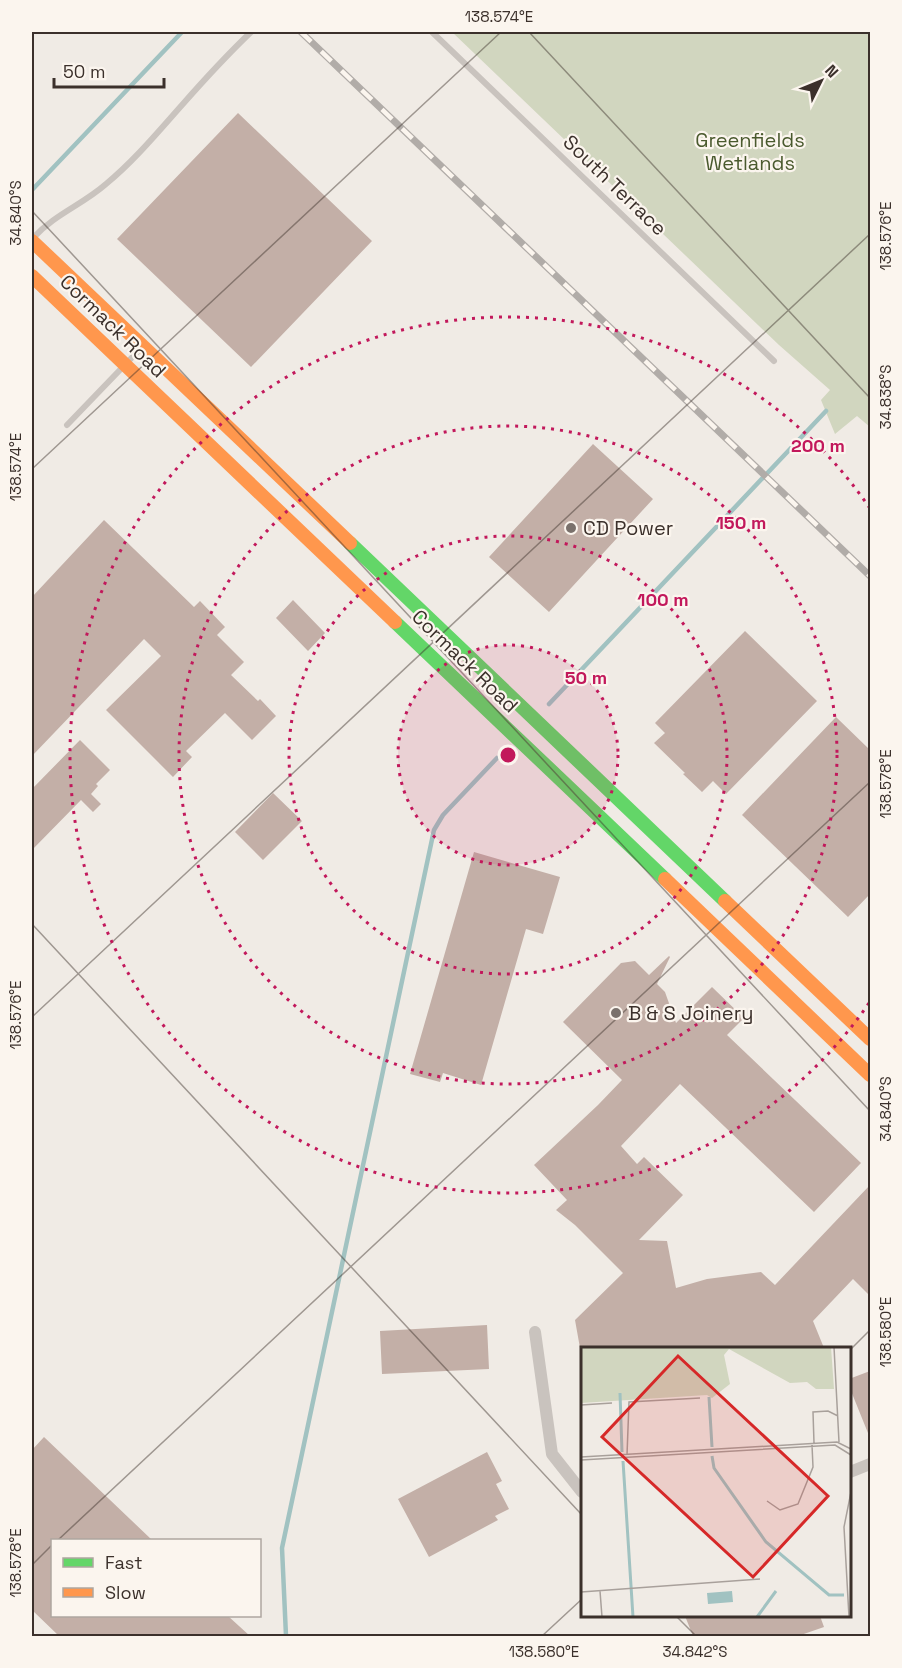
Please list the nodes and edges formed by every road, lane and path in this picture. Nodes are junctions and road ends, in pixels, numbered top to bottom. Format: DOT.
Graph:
graph roads {
  1 [pos="251,32"];
  2 [pos="432,32"];
  3 [pos="32,240"];
  4 [pos="32,276"];
  5 [pos="143,347"];
  6 [pos="774,361"];
  7 [pos="125,365"];
  8 [pos="68,425"];
  9 [pos="870,1039"];
  10 [pos="870,1075"];
  11 [pos="535,1332"];
  12 [pos="870,1464"];
  13 [pos="851,1471"];
  14 [pos="581,1491"];
  1 -- 3 [label="lane"];
  2 -- 6 [label="lane, South Terrace"];
  3 -- 5 [label="street, Cormack Road"];
  4 -- 7 [label="street, Cormack Road"];
  5 -- 7 [label="lane"];
  5 -- 9 [label="street, Cormack Road"];
  7 -- 8 [label="lane"];
  7 -- 10 [label="street, Cormack Road"];
  11 -- 14 [label="street"];
  12 -- 13 [label="street"];
}
